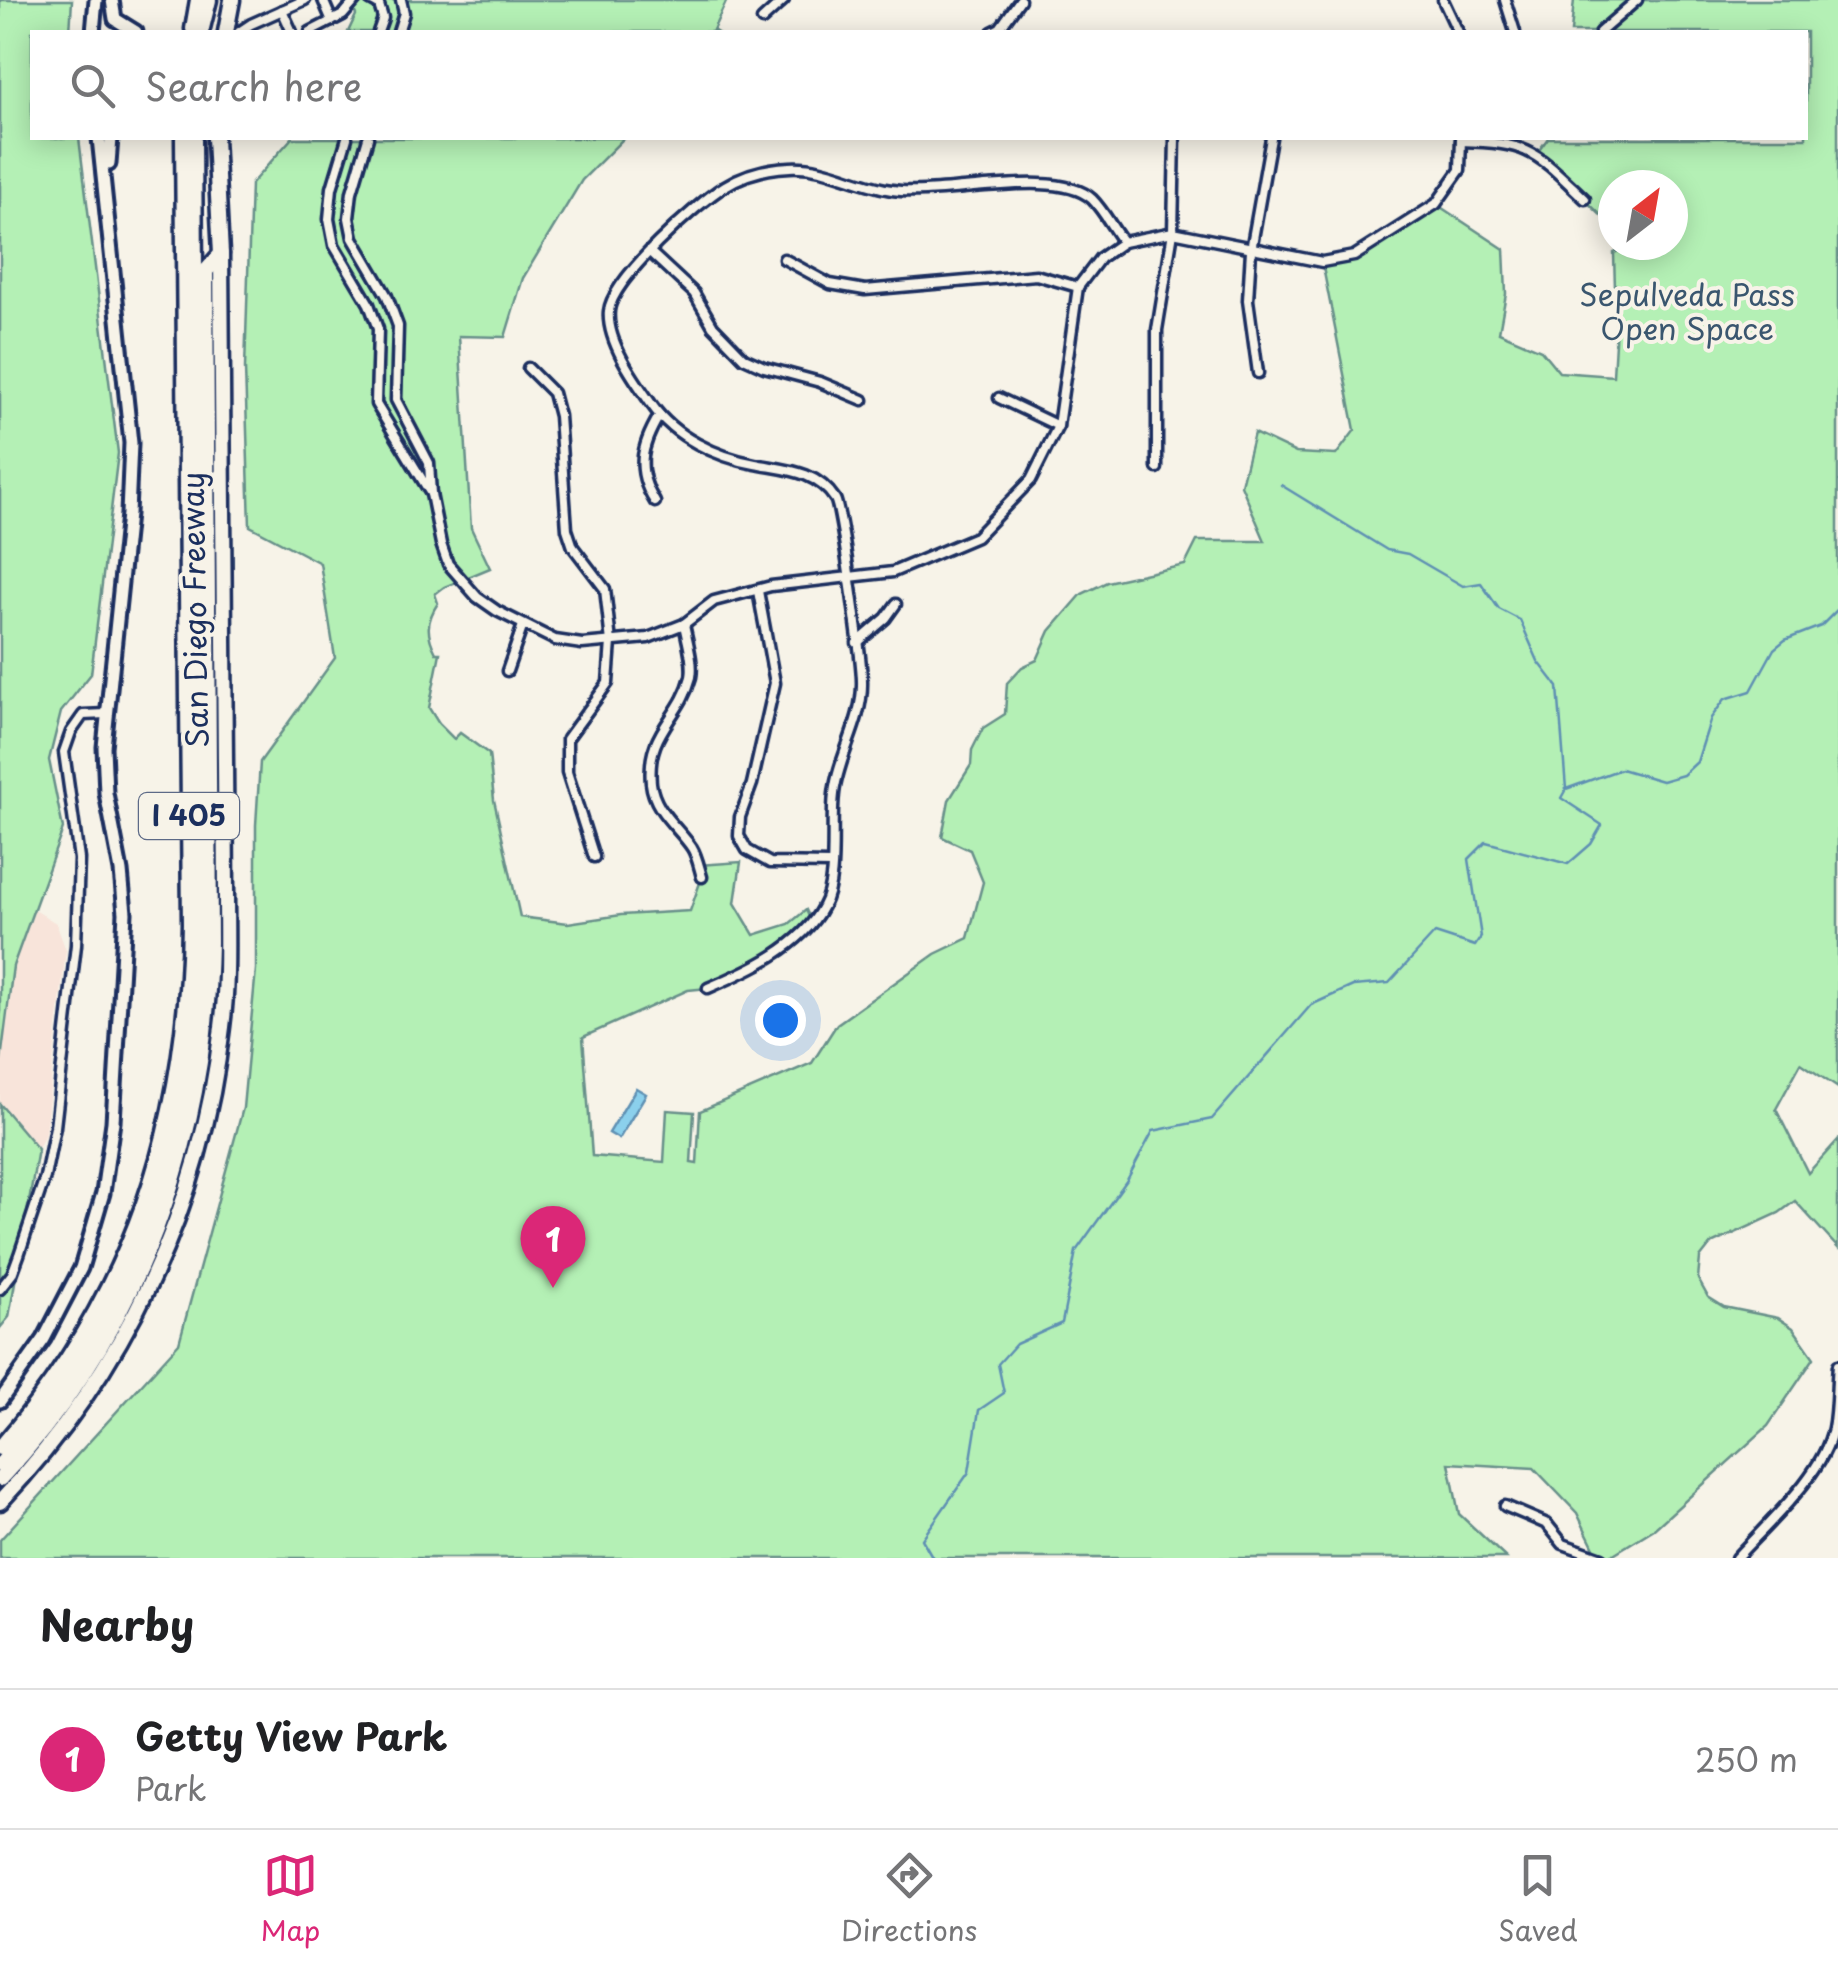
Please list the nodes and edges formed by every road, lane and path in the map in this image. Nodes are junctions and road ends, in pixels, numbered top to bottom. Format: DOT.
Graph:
graph roads {
  1 [pos="96,0"];
  2 [pos="112,0"];
  3 [pos="198,0"];
  4 [pos="209,0"];
  5 [pos="232,0"];
  6 [pos="304,0"];
  7 [pos="324,0"];
  8 [pos="356,0"];
  9 [pos="370,0"];
  10 [pos="401,0"];
  11 [pos="784,0"];
  12 [pos="1020,0"];
  13 [pos="1443,0"];
  14 [pos="1505,0"];
  15 [pos="1636,0"];
  16 [pos="282,10"];
  17 [pos="762,20"];
  18 [pos="332,21"];
  19 [pos="93,30"];
  20 [pos="133,30"];
  21 [pos="192,30"];
  22 [pos="202,30"];
  23 [pos="226,30"];
  24 [pos="243,30"];
  25 [pos="291,30"];
  26 [pos="314,30"];
  27 [pos="379,30"];
  28 [pos="399,30"];
  29 [pos="996,30"];
  30 [pos="1457,30"];
  31 [pos="1514,30"];
  32 [pos="1602,30"];
  33 [pos="99,140"];
  34 [pos="111,140"];
  35 [pos="183,140"];
  36 [pos="194,140"];
  37 [pos="215,140"];
  38 [pos="346,140"];
  39 [pos="367,140"];
  40 [pos="1175,140"];
  41 [pos="1270,140"];
  42 [pos="1461,140"];
  43 [pos="1476,140"];
  44 [pos="106,193"];
  45 [pos="1585,198"];
  46 [pos="1173,232"];
  47 [pos="1123,242"];
  48 [pos="1251,250"];
  49 [pos="650,252"];
  50 [pos="221,254"];
  51 [pos="784,260"];
  52 [pos="1078,287"];
  53 [pos="528,368"];
  54 [pos="1258,373"];
  55 [pos="998,398"];
  56 [pos="863,400"];
  57 [pos="660,416"];
  58 [pos="1058,426"];
  59 [pos="1156,468"];
  60 [pos="431,494"];
  61 [pos="655,502"];
  62 [pos="848,577"];
  63 [pos="758,591"];
  64 [pos="896,604"];
  65 [pos="684,624"];
  66 [pos="522,625"];
  67 [pos="612,642"];
  68 [pos="857,643"];
  69 [pos="507,671"];
  70 [pos="106,714"];
  71 [pos="594,857"];
  72 [pos="830,864"];
  73 [pos="702,877"];
  74 [pos="708,988"];
  75 [pos="0,1289"];
  76 [pos="1838,1365"];
  77 [pos="0,1401"];
  78 [pos="0,1448"];
  79 [pos="0,1464"];
  80 [pos="0,1479"];
  81 [pos="0,1502"];
  82 [pos="1506,1506"];
  83 [pos="1602,1558"];
  84 [pos="1736,1558"];
  1 -- 19 [label="main road"];
  2 -- 20 [label="main road"];
  3 -- 21 [label="highway"];
  4 -- 22 [label="highway"];
  5 -- 23 [label="highway"];
  6 -- 16 [label="street"];
  7 -- 18 [label="street"];
  8 -- 18 [label="street"];
  9 -- 27 [label="street"];
  10 -- 28 [label="street"];
  11 -- 17 [label="street"];
  12 -- 29 [label="street"];
  13 -- 30 [label="street"];
  14 -- 31 [label="street"];
  15 -- 32 [label="street"];
  16 -- 24 [label="street"];
  16 -- 25 [label="street"];
  18 -- 26 [label="street"];
  33 -- 44 [label="main road"];
  34 -- 44 [label="main road"];
  35 -- 78 [label="highway, San Diego Freeway / I 405"];
  36 -- 79 [label="highway"];
  37 -- 50 [label="highway, San Diego Freeway / I 405"];
  38 -- 60 [label="street"];
  39 -- 60 [label="street"];
  40 -- 46 [label="street"];
  41 -- 48 [label="street"];
  42 -- 48 [label="street"];
  43 -- 45 [label="street"];
  44 -- 70 [label="main road"];
  46 -- 47 [label="street"];
  46 -- 48 [label="street"];
  46 -- 59 [label="street"];
  47 -- 49 [label="street"];
  47 -- 52 [label="street"];
  48 -- 54 [label="street"];
  49 -- 56 [label="street"];
  49 -- 57 [label="street"];
  50 -- 80 [label="highway"];
  50 -- 81 [label="highway, San Diego Freeway / I 405"];
  51 -- 52 [label="street"];
  52 -- 58 [label="street"];
  53 -- 67 [label="street"];
  55 -- 58 [label="street"];
  57 -- 61 [label="street"];
  57 -- 62 [label="street"];
  58 -- 62 [label="street"];
  60 -- 66 [label="street"];
  62 -- 63 [label="street"];
  62 -- 68 [label="street"];
  63 -- 65 [label="street"];
  63 -- 72 [label="street"];
  64 -- 68 [label="street"];
  65 -- 67 [label="street"];
  65 -- 73 [label="street"];
  66 -- 67 [label="street"];
  66 -- 69 [label="street"];
  67 -- 71 [label="street"];
  68 -- 72 [label="street"];
  70 -- 75 [label="street"];
  70 -- 77 [label="main road"];
  72 -- 74 [label="street"];
  76 -- 84 [label="street"];
  82 -- 83 [label="street"];
}
